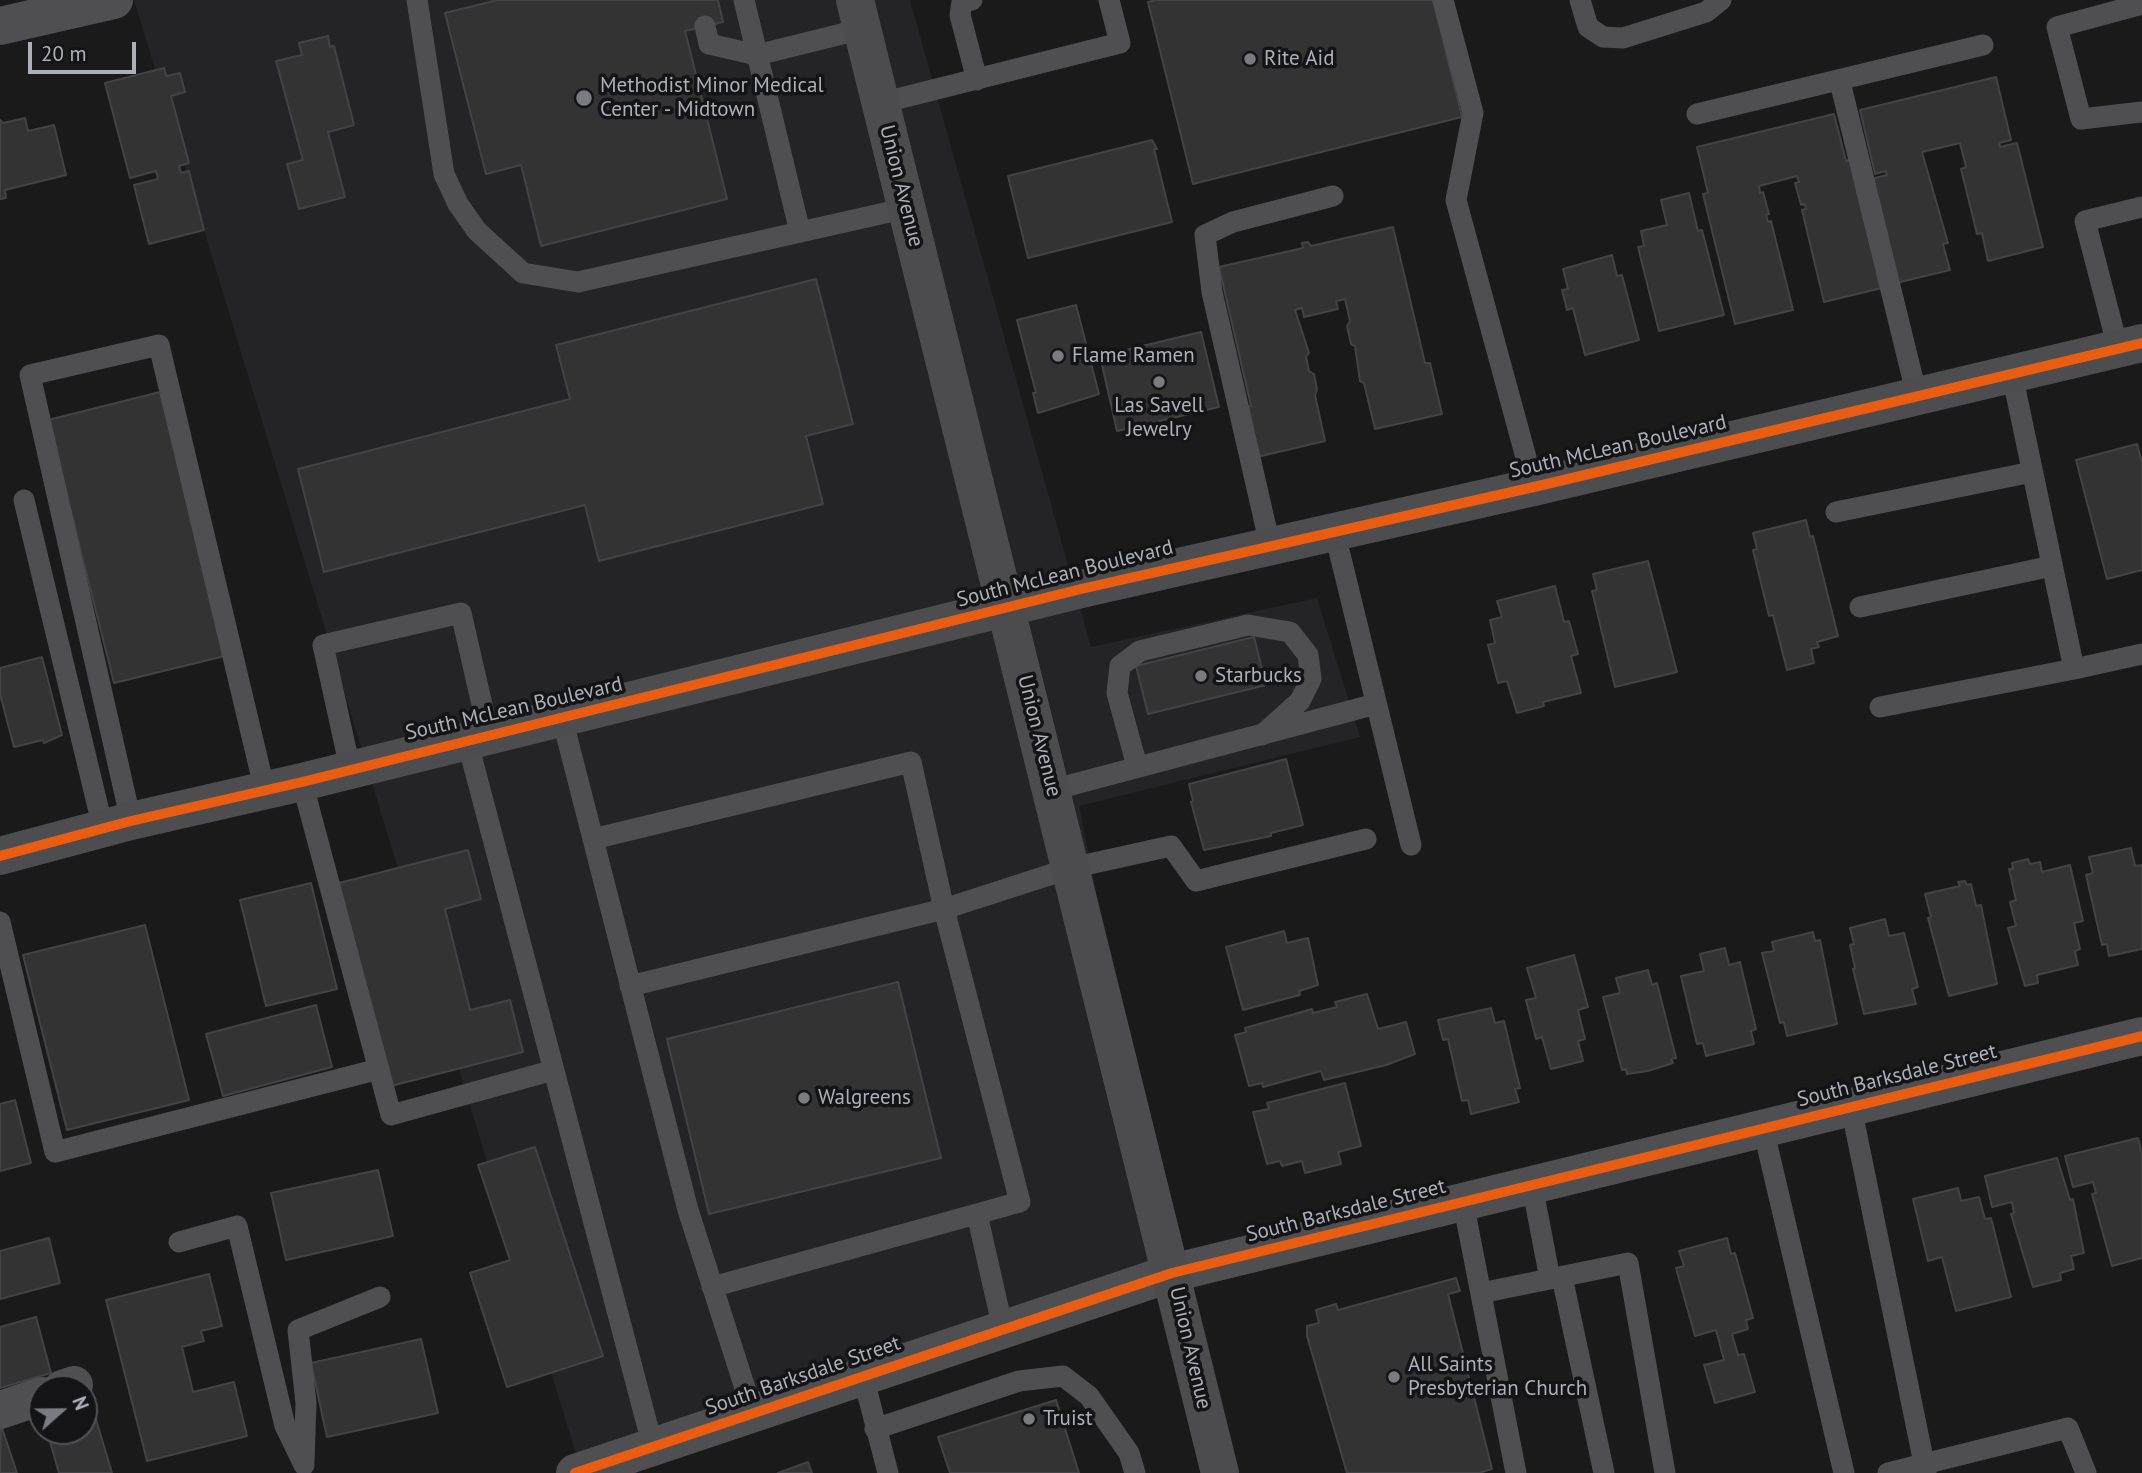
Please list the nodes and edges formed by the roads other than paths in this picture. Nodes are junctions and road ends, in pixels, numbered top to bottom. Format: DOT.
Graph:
graph roads {
  1 [pos="114,0"];
  2 [pos="417,0"];
  3 [pos="744,0"];
  4 [pos="971,0"];
  5 [pos="1110,0"];
  6 [pos="1443,0"];
  7 [pos="1580,0"];
  8 [pos="1721,0"];
  9 [pos="2142,4"];
  10 [pos="858,15"];
  11 [pos="0,26"];
  12 [pos="705,26"];
  13 [pos="1983,45"];
  14 [pos="757,55"];
  15 [pos="977,80"];
  16 [pos="1840,82"];
  17 [pos="881,103"];
  18 [pos="2142,112"];
  19 [pos="1697,114"];
  20 [pos="1333,196"];
  21 [pos="2142,207"];
  22 [pos="907,208"];
  23 [pos="800,232"];
  24 [pos="2130,346"];
  25 [pos="2011,374"];
  26 [pos="1917,396"];
  27 [pos="2032,472"];
  28 [pos="1534,487"];
  29 [pos="24,500"];
  30 [pos="1836,512"];
  31 [pos="1334,530"];
  32 [pos="1270,545"];
  33 [pos="2052,566"];
  34 [pos="1860,607"];
  35 [pos="1006,608"];
  36 [pos="2142,654"];
  37 [pos="2074,669"];
  38 [pos="1376,704"];
  39 [pos="1880,707"];
  40 [pos="562,718"];
  41 [pos="1262,734"];
  42 [pos="478,737"];
  43 [pos="1137,766"];
  44 [pos="351,768"];
  45 [pos="302,782"];
  46 [pos="265,790"];
  47 [pos="1052,790"];
  48 [pos="117,825"];
  49 [pos="593,839"];
  50 [pos="1366,839"];
  51 [pos="1411,845"];
  52 [pos="0,856"];
  53 [pos="1071,868"];
  54 [pos="944,909"];
  55 [pos="0,922"];
  56 [pos="630,986"];
  57 [pos="2142,1036"];
  58 [pos="379,1069"];
  59 [pos="554,1070"];
  60 [pos="1851,1107"];
  61 [pos="1763,1128"];
  62 [pos="1532,1185"];
  63 [pos="1463,1202"];
  64 [pos="976,1214"];
  65 [pos="180,1242"];
  66 [pos="1172,1273"];
  67 [pos="1556,1278"];
  68 [pos="712,1287"];
  69 [pos="1482,1293"];
  70 [pos="380,1297"];
  71 [pos="1003,1329"];
  72 [pos="863,1376"];
  73 [pos="28,1401"];
  74 [pos="0,1410"];
  75 [pos="753,1413"];
  76 [pos="875,1429"];
  77 [pos="653,1447"];
  78 [pos="305,1469"];
  79 [pos="1925,1469"];
  80 [pos="575,1473"];
  81 [pos="888,1473"];
  82 [pos="1135,1473"];
  83 [pos="1220,1473"];
  84 [pos="1516,1473"];
  85 [pos="1604,1473"];
  86 [pos="1665,1473"];
  87 [pos="1844,1473"];
  88 [pos="1888,1473"];
  89 [pos="2086,1473"];
  1 -- 11 [label="street"];
  2 -- 23 [label="lane"];
  3 -- 14 [label="lane"];
  4 -- 15 [label="lane"];
  5 -- 15 [label="lane"];
  6 -- 28 [label="lane"];
  7 -- 8 [label="lane"];
  9 -- 18 [label="lane"];
  10 -- 14 [label="lane"];
  10 -- 17 [label="main road, Union Avenue"];
  12 -- 14 [label="lane"];
  13 -- 16 [label="lane"];
  14 -- 23 [label="lane"];
  15 -- 17 [label="lane"];
  16 -- 19 [label="lane"];
  16 -- 26 [label="lane"];
  17 -- 22 [label="main road, Union Avenue"];
  20 -- 32 [label="lane"];
  21 -- 24 [label="lane"];
  22 -- 23 [label="lane"];
  22 -- 35 [label="main road, Union Avenue"];
  24 -- 25 [label="main road, South McLean Boulevard"];
  25 -- 26 [label="main road, South McLean Boulevard"];
  25 -- 27 [label="lane"];
  26 -- 28 [label="main road, South McLean Boulevard"];
  27 -- 30 [label="lane"];
  27 -- 33 [label="lane"];
  28 -- 31 [label="main road, South McLean Boulevard"];
  29 -- 48 [label="lane"];
  31 -- 32 [label="main road, South McLean Boulevard"];
  31 -- 38 [label="lane"];
  32 -- 35 [label="main road, South McLean Boulevard"];
  33 -- 34 [label="lane"];
  33 -- 37 [label="lane"];
  35 -- 40 [label="main road, South McLean Boulevard"];
  35 -- 47 [label="main road, Union Avenue"];
  36 -- 37 [label="lane"];
  37 -- 39 [label="lane"];
  38 -- 41 [label="lane"];
  38 -- 51 [label="lane"];
  40 -- 42 [label="main road, South McLean Boulevard"];
  40 -- 49 [label="lane"];
  41 -- 43 [label="lane"];
  41 -- 43 [label="lane"];
  42 -- 44 [label="main road, South McLean Boulevard"];
  42 -- 44 [label="lane"];
  42 -- 59 [label="lane"];
  43 -- 47 [label="lane"];
  44 -- 45 [label="main road, South McLean Boulevard"];
  45 -- 46 [label="main road, South McLean Boulevard"];
  45 -- 58 [label="lane"];
  46 -- 48 [label="main road, South McLean Boulevard"];
  46 -- 48 [label="lane"];
  47 -- 53 [label="main road, Union Avenue"];
  48 -- 52 [label="main road, South McLean Boulevard"];
  49 -- 54 [label="lane"];
  49 -- 56 [label="lane"];
  50 -- 53 [label="lane"];
  53 -- 54 [label="lane"];
  53 -- 66 [label="main road, Union Avenue"];
  54 -- 56 [label="lane"];
  54 -- 64 [label="lane"];
  55 -- 58 [label="lane"];
  56 -- 68 [label="lane"];
  57 -- 60 [label="street, South Barksdale Street"];
  58 -- 59 [label="lane"];
  59 -- 77 [label="lane"];
  60 -- 61 [label="street, South Barksdale Street"];
  60 -- 79 [label="lane"];
  61 -- 62 [label="street, South Barksdale Street"];
  61 -- 87 [label="lane"];
  62 -- 63 [label="street, South Barksdale Street"];
  62 -- 67 [label="lane"];
  63 -- 66 [label="street, South Barksdale Street"];
  63 -- 69 [label="lane"];
  64 -- 68 [label="lane"];
  64 -- 71 [label="lane"];
  65 -- 78 [label="lane"];
  66 -- 71 [label="street, South Barksdale Street"];
  66 -- 83 [label="main road, Union Avenue"];
  67 -- 69 [label="lane"];
  67 -- 85 [label="lane"];
  67 -- 86 [label="lane"];
  68 -- 75 [label="lane"];
  69 -- 84 [label="lane"];
  70 -- 78 [label="lane"];
  71 -- 72 [label="street, South Barksdale Street"];
  72 -- 75 [label="street, South Barksdale Street"];
  72 -- 76 [label="lane"];
  73 -- 74 [label="street"];
  75 -- 77 [label="street, South Barksdale Street"];
  76 -- 81 [label="lane"];
  76 -- 82 [label="lane"];
  77 -- 80 [label="street, South Barksdale Street"];
  79 -- 88 [label="lane"];
  79 -- 89 [label="lane"];
}
